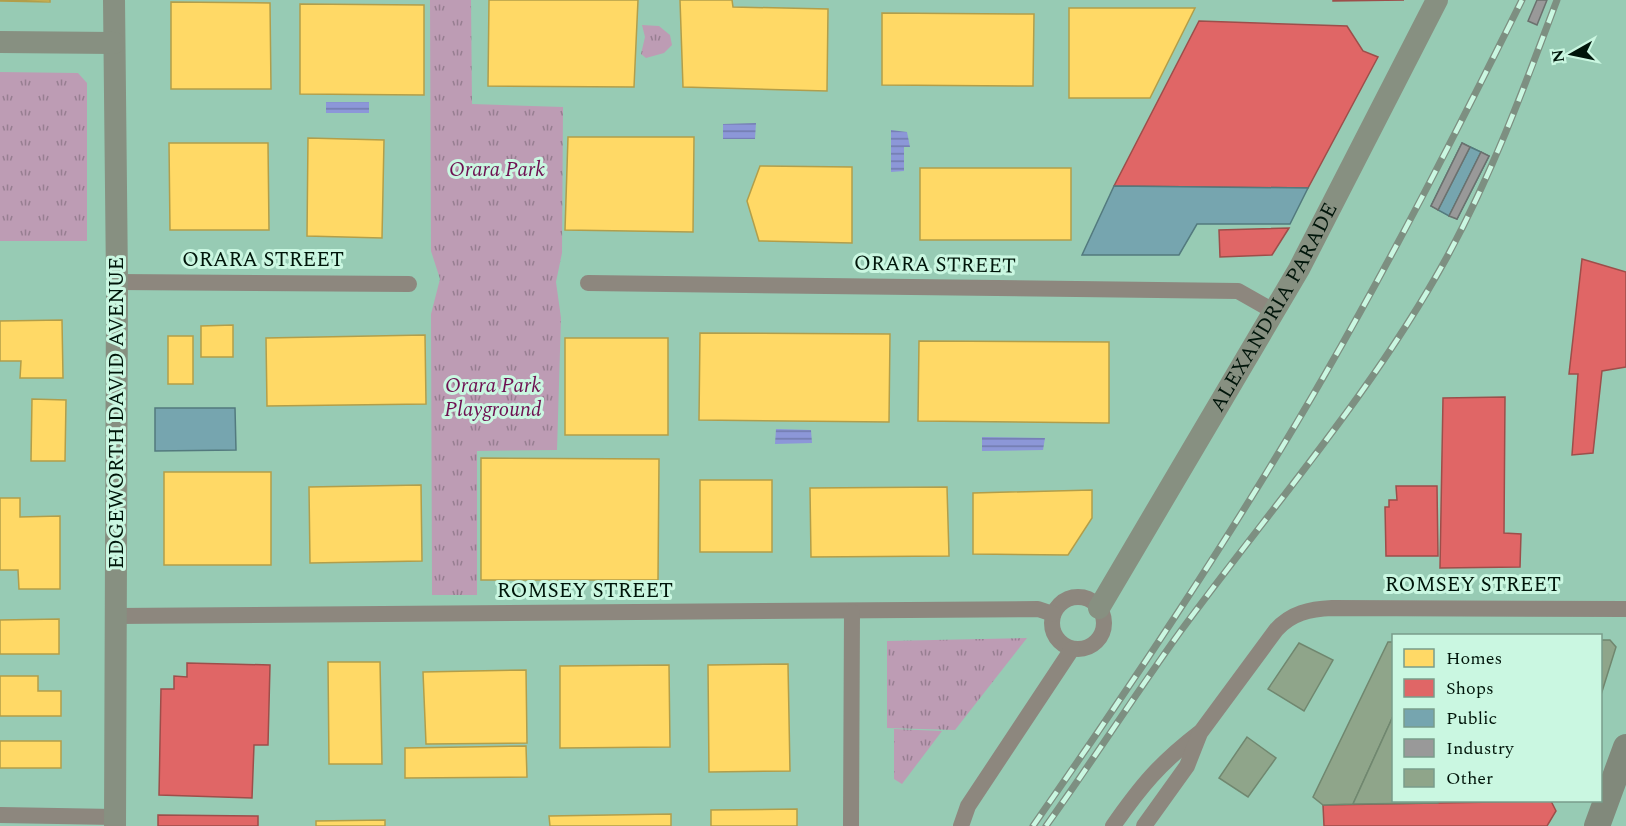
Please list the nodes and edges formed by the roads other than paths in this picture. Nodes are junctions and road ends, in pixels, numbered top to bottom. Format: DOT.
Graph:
graph roads {
  1 [pos="114,0"];
  2 [pos="1437,0"];
  3 [pos="0,42"];
  4 [pos="114,43"];
  5 [pos="117,282"];
  6 [pos="588,283"];
  7 [pos="409,284"];
  8 [pos="1275,312"];
  9 [pos="1099,608"];
  10 [pos="1626,609"];
  11 [pos="852,612"];
  12 [pos="1053,614"];
  13 [pos="116,616"];
  14 [pos="1072,649"];
  15 [pos="1200,733"];
  16 [pos="1626,747"];
  17 [pos="0,815"];
  18 [pos="115,821"];
  19 [pos="851,826"];
  20 [pos="961,826"];
  21 [pos="1113,826"];
  22 [pos="1144,826"];
  23 [pos="1597,826"];
  1 -- 4 [label="main road, EDGEWORTH DAVID AVENUE"];
  2 -- 8 [label="main road, ALEXANDRIA PARADE"];
  3 -- 4 [label="main road"];
  4 -- 5 [label="main road, EDGEWORTH DAVID AVENUE"];
  5 -- 7 [label="street, ORARA STREET"];
  5 -- 13 [label="main road, EDGEWORTH DAVID AVENUE"];
  6 -- 8 [label="street, ORARA STREET"];
  8 -- 9 [label="main road, ALEXANDRIA PARADE"];
  9 -- 12 [label="street"];
  9 -- 14 [label="street"];
  10 -- 15 [label="street, ROMSEY STREET"];
  11 -- 12 [label="street, ROMSEY STREET"];
  11 -- 13 [label="street, ROMSEY STREET"];
  11 -- 19 [label="street"];
  12 -- 14 [label="street"];
  13 -- 18 [label="main road, EDGEWORTH DAVID AVENUE"];
  14 -- 20 [label="street"];
  15 -- 21 [label="street"];
  15 -- 22 [label="street"];
  16 -- 23 [label="main road"];
  17 -- 18 [label="street"];
}
